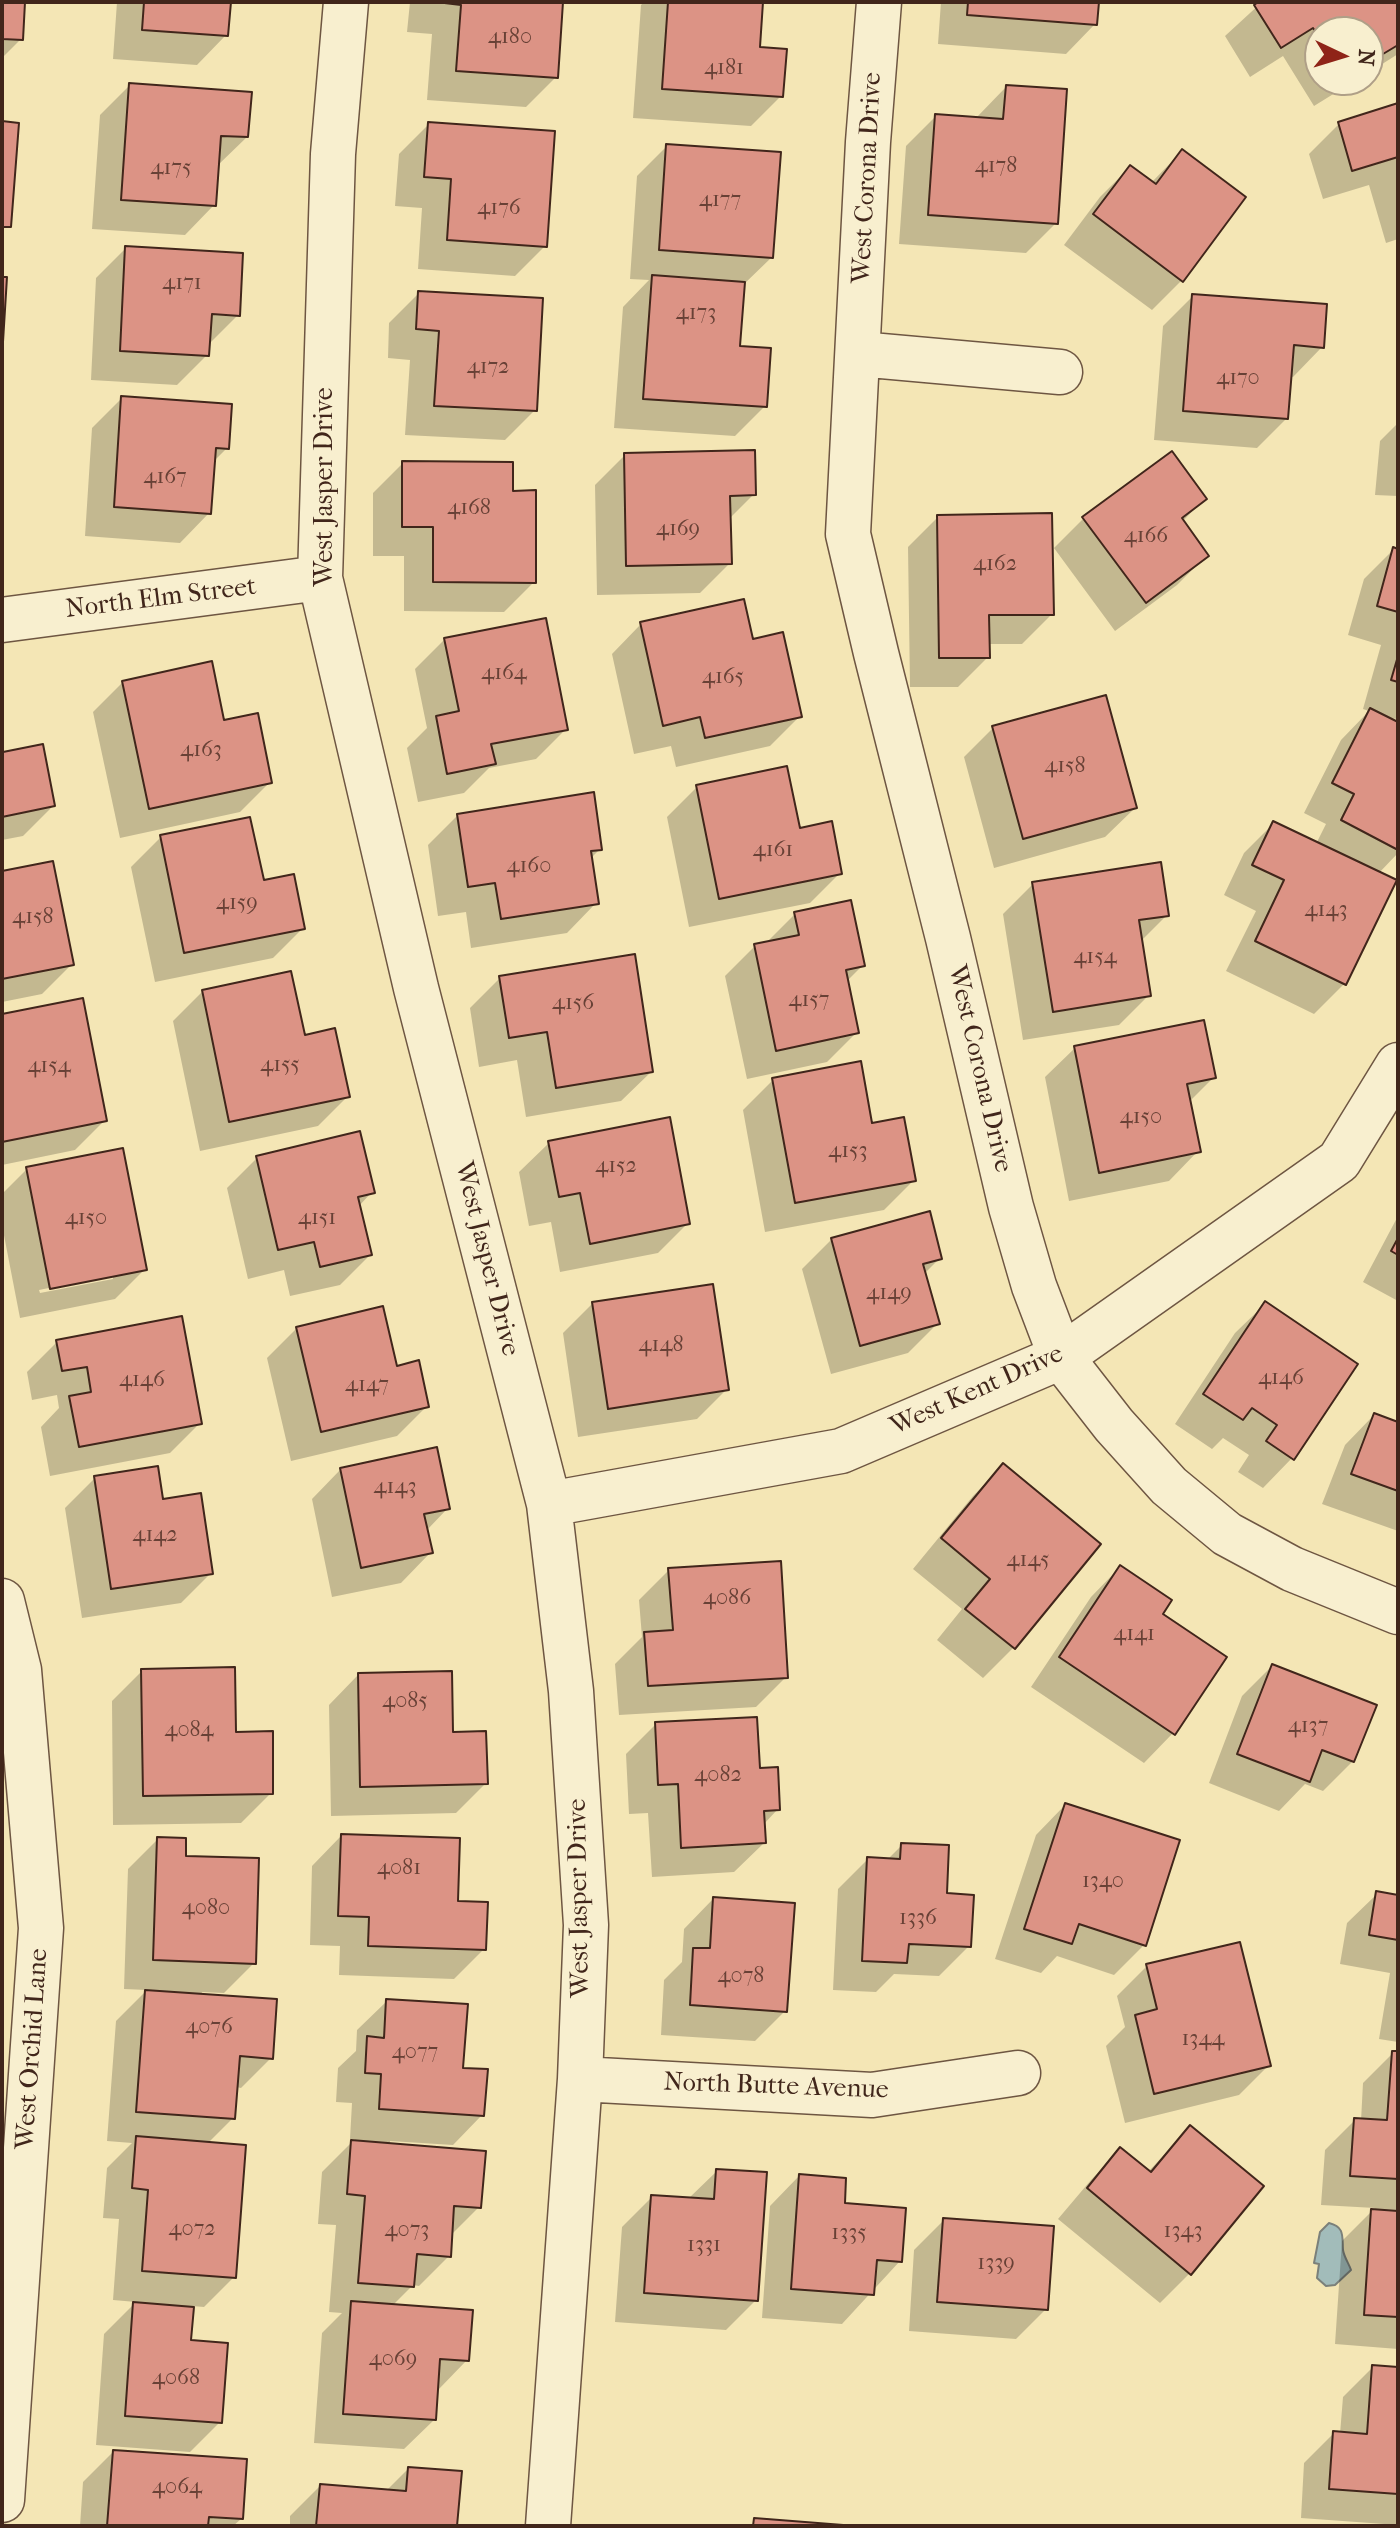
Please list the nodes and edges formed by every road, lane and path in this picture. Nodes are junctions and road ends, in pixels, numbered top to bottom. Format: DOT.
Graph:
graph roads {
  1 [pos="346,2"];
  2 [pos="879,2"];
  3 [pos="859,354"];
  4 [pos="1060,372"];
  5 [pos="320,578"];
  6 [pos="2,620"];
  7 [pos="1398,1065"];
  8 [pos="1061,1357"];
  9 [pos="549,1504"];
  10 [pos="2,1601"];
  11 [pos="1398,1612"];
  12 [pos="10,1671"];
  13 [pos="1018,2073"];
  14 [pos="580,2079"];
  15 [pos="2,2500"];
  16 [pos="548,2526"];
  1 -- 5 [label="street, West Jasper Drive"];
  2 -- 3 [label="street, West Corona Drive"];
  3 -- 4 [label="street"];
  3 -- 8 [label="street, West Corona Drive"];
  5 -- 6 [label="street, North Elm Street"];
  5 -- 9 [label="street, West Jasper Drive"];
  7 -- 8 [label="street, West Kent Drive"];
  8 -- 9 [label="street, West Kent Drive"];
  8 -- 11 [label="street, West Corona Drive"];
  9 -- 14 [label="street, West Jasper Drive"];
  10 -- 12 [label="street, West Orchid Lane"];
  12 -- 15 [label="street, West Orchid Lane"];
  13 -- 14 [label="street, North Butte Avenue"];
  14 -- 16 [label="street, West Jasper Drive"];
}
